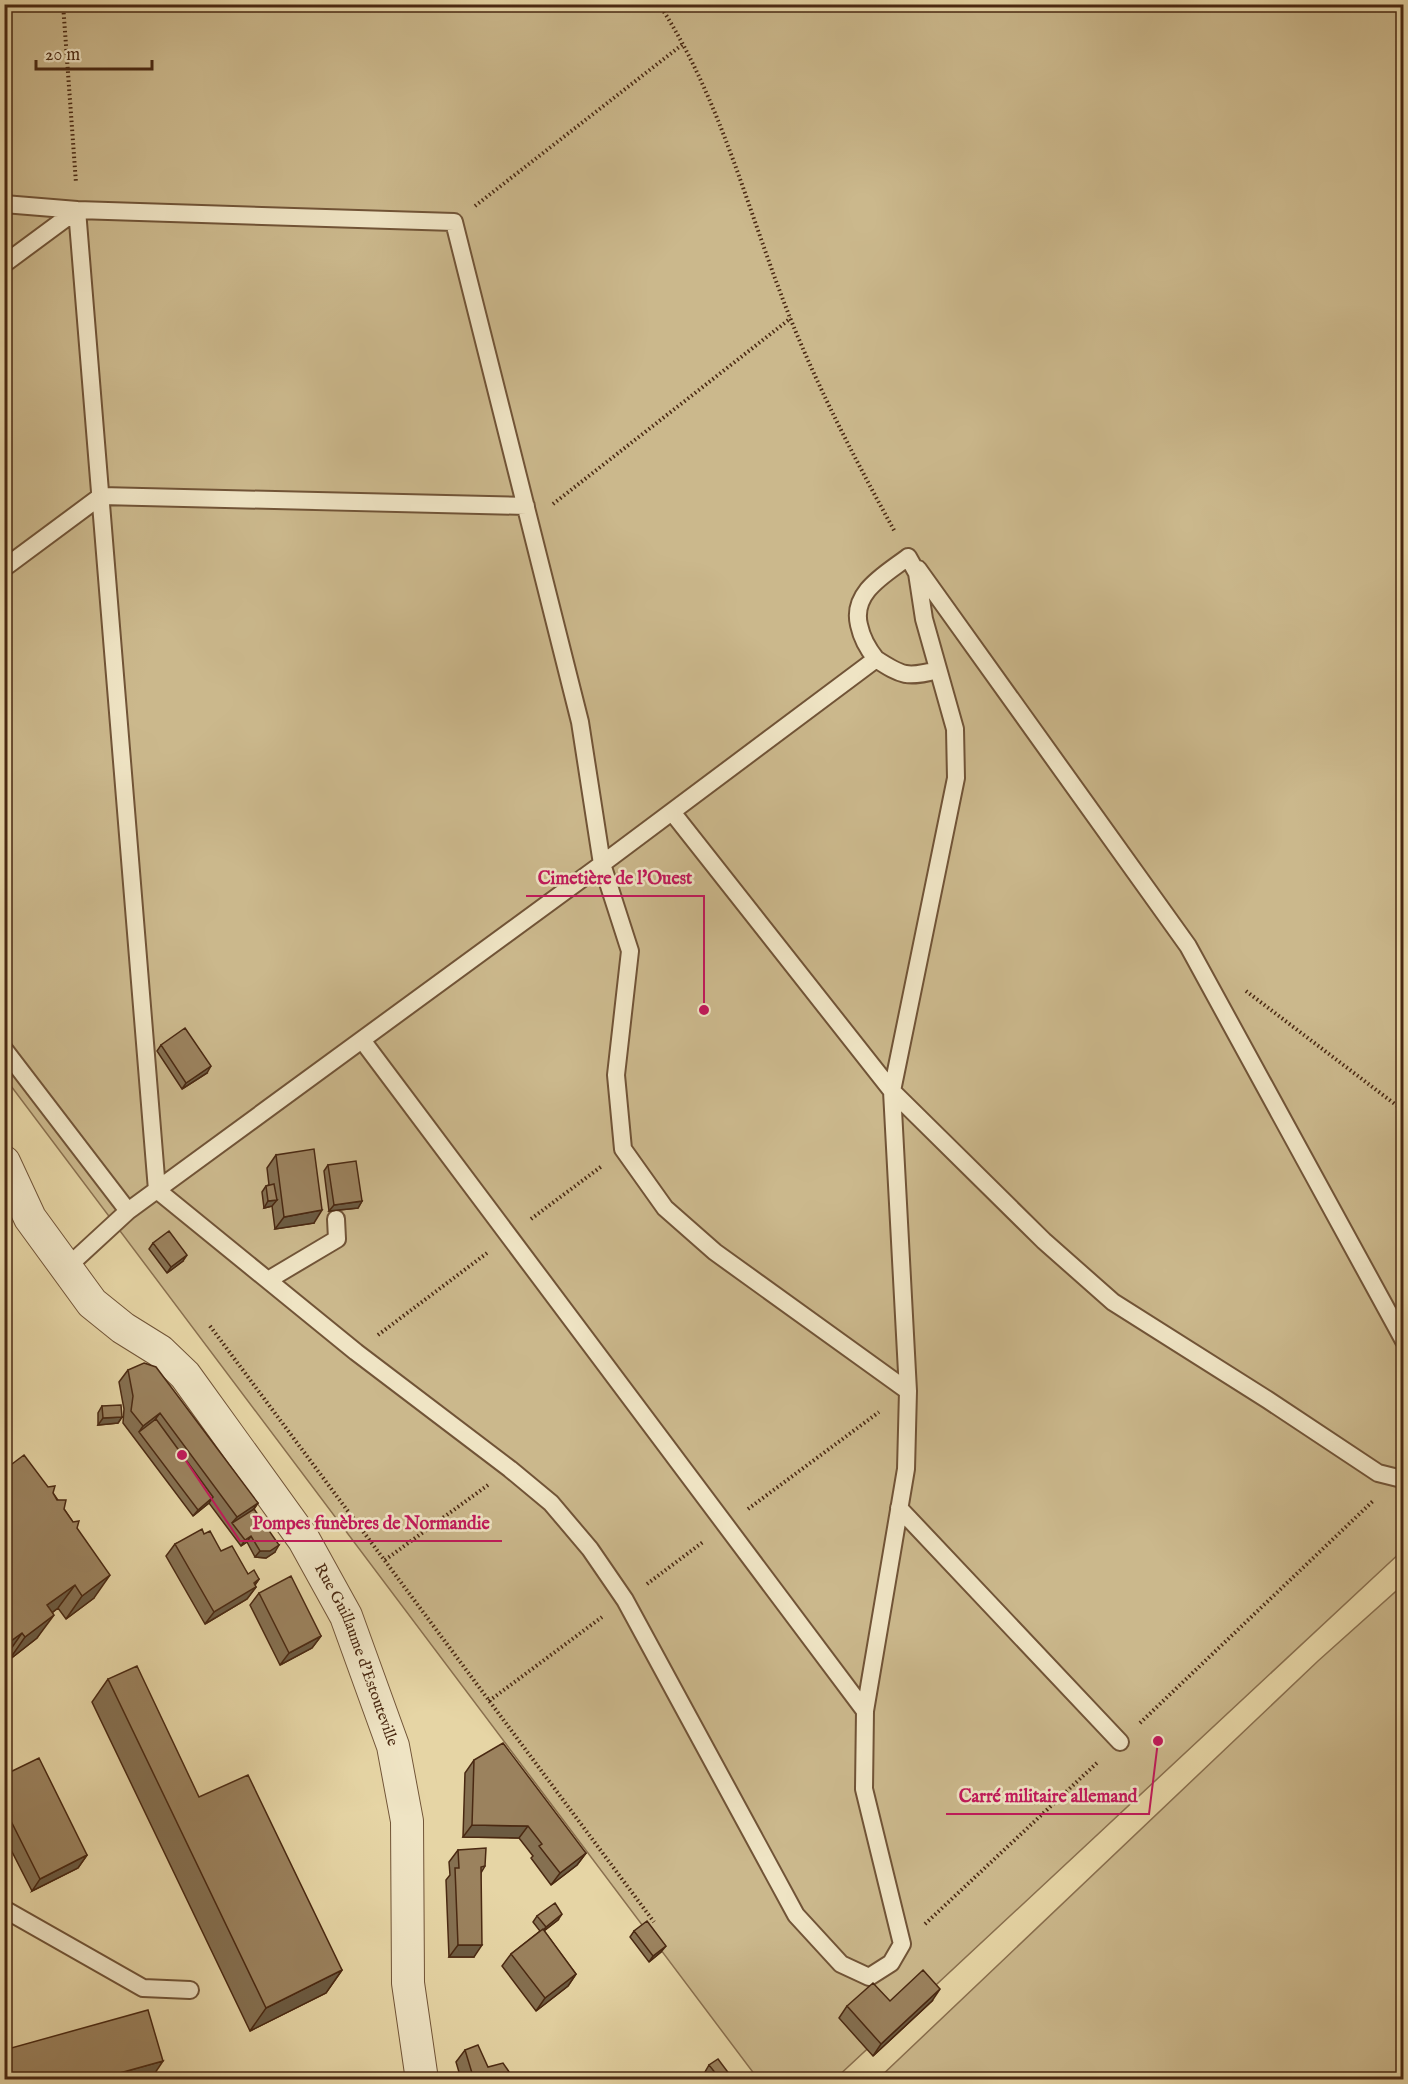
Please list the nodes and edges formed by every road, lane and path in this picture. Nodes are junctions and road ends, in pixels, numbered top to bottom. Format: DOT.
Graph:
graph roads {
  1 [pos="63,4"];
  2 [pos="659,4"];
  3 [pos="683,44"];
  4 [pos="12,205"];
  5 [pos="77,210"];
  6 [pos="4,216"];
  7 [pos="454,222"];
  8 [pos="4,264"];
  9 [pos="791,318"];
  10 [pos="101,496"];
  11 [pos="528,514"];
  12 [pos="908,556"];
  13 [pos="4,568"];
  14 [pos="876,659"];
  15 [pos="938,670"];
  16 [pos="672,812"];
  17 [pos="602,864"];
  18 [pos="1244,989"];
  19 [pos="362,1040"];
  20 [pos="4,1049"];
  21 [pos="892,1091"];
  22 [pos="1404,1111"];
  23 [pos="4,1162"];
  24 [pos="157,1190"];
  25 [pos="128,1211"];
  26 [pos="336,1219"];
  27 [pos="65,1269"];
  28 [pos="268,1280"];
  29 [pos="210,1326"];
  30 [pos="1404,1341"];
  31 [pos="908,1391"];
  32 [pos="510,1469"];
  33 [pos="1401,1477"];
  34 [pos="899,1508"];
  35 [pos="726,1525"];
  36 [pos="385,1560"];
  37 [pos="625,1600"];
  38 [pos="489,1701"];
  39 [pos="866,1711"];
  40 [pos="1119,1742"];
  41 [pos="4,1909"];
  42 [pos="654,1922"];
  43 [pos="902,1944"];
  44 [pos="190,1990"];
  45 [pos="422,2079"];
  1 -- 5 [label="path"];
  2 -- 3 [label="path"];
  3 -- 7 [label="path"];
  3 -- 9 [label="path"];
  4 -- 5 [label="lane"];
  4 -- 6 [label="lane"];
  5 -- 7 [label="lane"];
  5 -- 8 [label="lane"];
  5 -- 10 [label="lane"];
  7 -- 11 [label="lane"];
  9 -- 11 [label="path"];
  9 -- 12 [label="path"];
  10 -- 11 [label="lane"];
  10 -- 13 [label="lane"];
  10 -- 24 [label="lane"];
  11 -- 17 [label="lane"];
  12 -- 14 [label="lane"];
  12 -- 15 [label="lane"];
  12 -- 30 [label="lane"];
  14 -- 15 [label="lane"];
  14 -- 16 [label="lane"];
  15 -- 21 [label="lane"];
  16 -- 17 [label="lane"];
  16 -- 21 [label="lane"];
  17 -- 19 [label="lane"];
  17 -- 31 [label="lane"];
  18 -- 22 [label="path"];
  19 -- 24 [label="lane"];
  19 -- 35 [label="lane"];
  20 -- 25 [label="lane"];
  21 -- 31 [label="lane"];
  21 -- 33 [label="lane"];
  23 -- 27 [label="street, Rue Guillaume d'Estouteville"];
  24 -- 25 [label="lane"];
  24 -- 28 [label="lane"];
  25 -- 27 [label="lane"];
  26 -- 28 [label="lane"];
  27 -- 45 [label="street, Rue Guillaume d'Estouteville"];
  28 -- 32 [label="lane"];
  29 -- 36 [label="path"];
  31 -- 34 [label="lane"];
  31 -- 35 [label="path"];
  32 -- 36 [label="path"];
  32 -- 37 [label="lane"];
  33 -- 40 [label="path"];
  34 -- 39 [label="lane"];
  34 -- 40 [label="lane"];
  35 -- 37 [label="path"];
  35 -- 39 [label="lane"];
  36 -- 38 [label="path"];
  37 -- 38 [label="path"];
  37 -- 43 [label="lane"];
  38 -- 42 [label="path"];
  39 -- 43 [label="lane"];
  40 -- 43 [label="path"];
  41 -- 44 [label="lane"];
}
